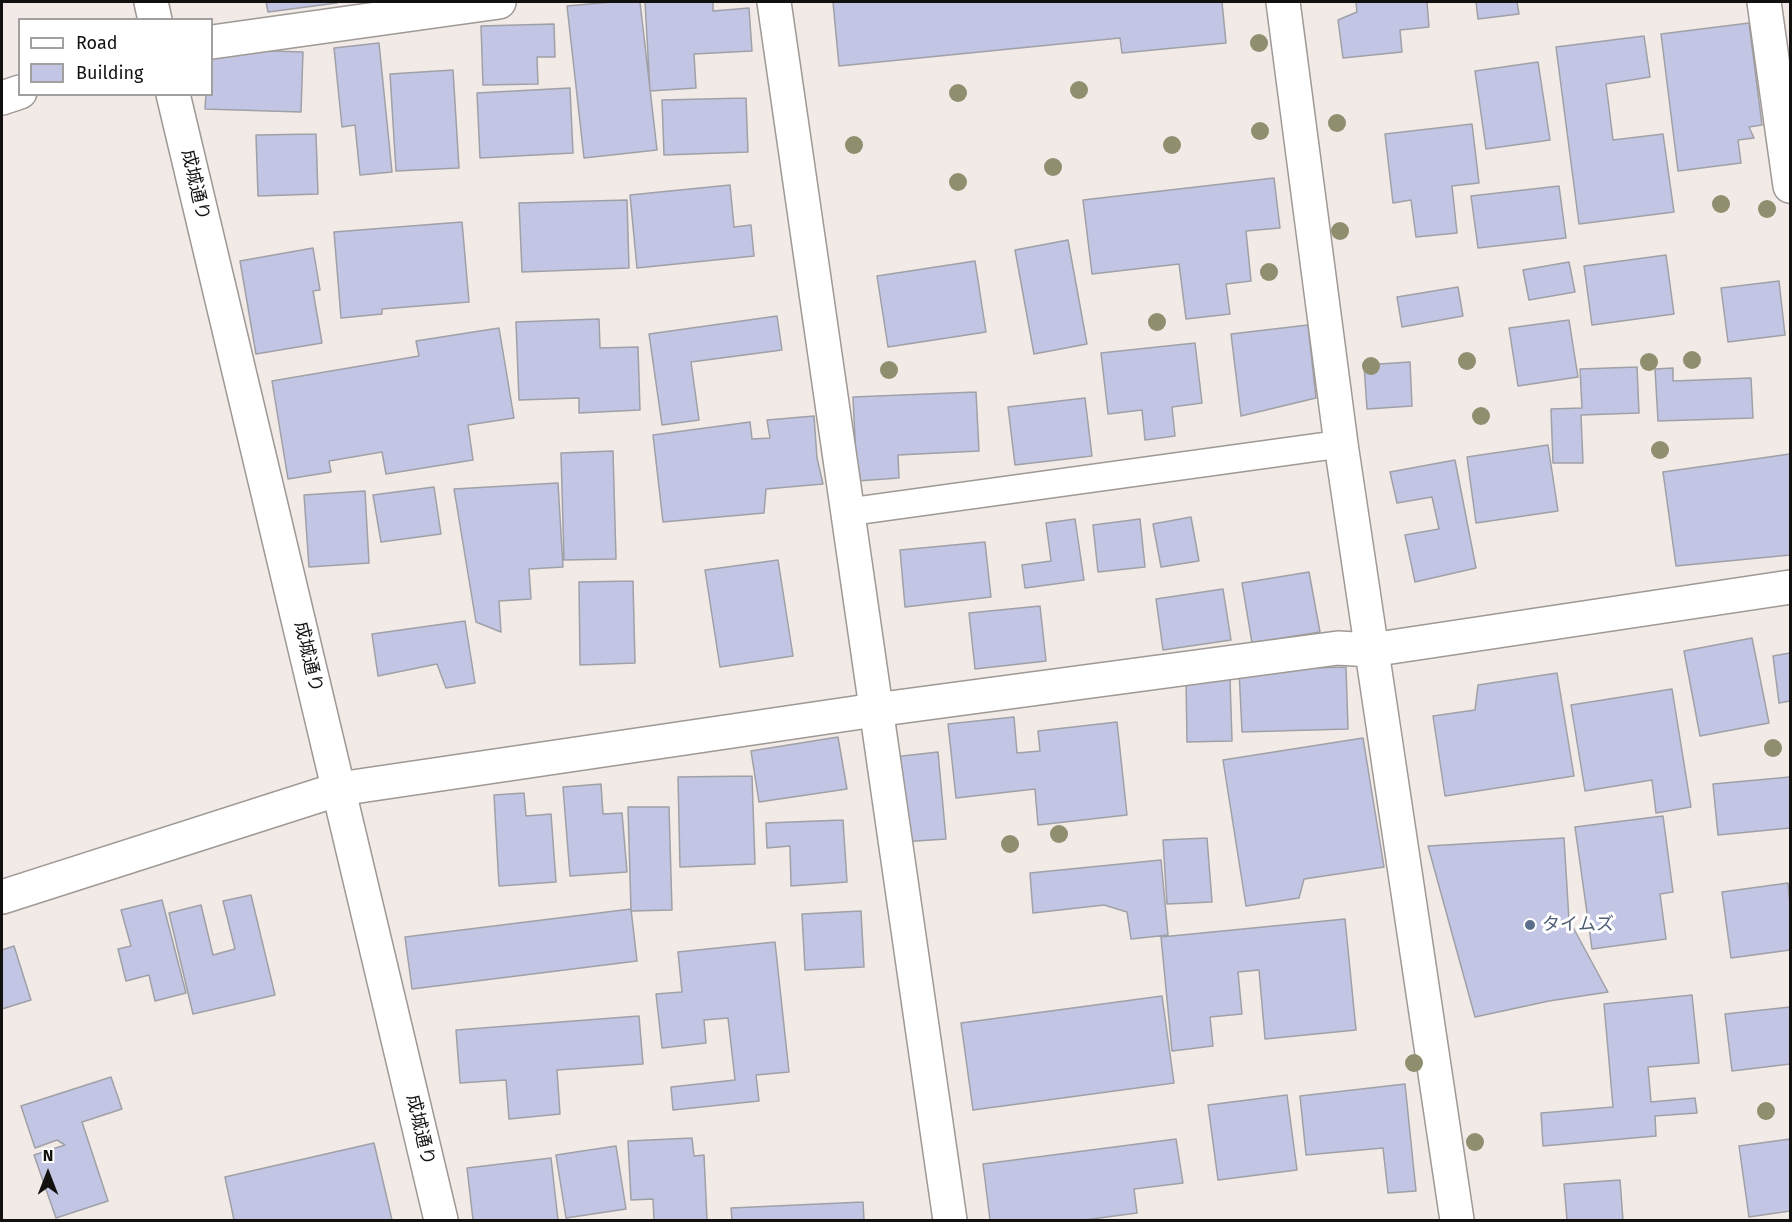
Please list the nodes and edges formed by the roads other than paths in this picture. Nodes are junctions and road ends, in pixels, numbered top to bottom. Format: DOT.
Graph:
graph roads {
  1 [pos="151,2"];
  2 [pos="499,2"];
  3 [pos="774,2"];
  4 [pos="1283,2"];
  5 [pos="1764,2"];
  6 [pos="155,18"];
  7 [pos="213,42"];
  8 [pos="18,93"];
  9 [pos="173,96"];
  10 [pos="2,98"];
  11 [pos="1791,186"];
  12 [pos="1341,444"];
  13 [pos="848,512"];
  14 [pos="1791,587"];
  15 [pos="1371,650"];
  16 [pos="875,710"];
  17 [pos="339,789"];
  18 [pos="2,897"];
  19 [pos="441,1221"];
  20 [pos="950,1221"];
  21 [pos="1456,1221"];
  1 -- 6 [label="street"];
  2 -- 7 [label="street"];
  3 -- 13 [label="street"];
  4 -- 12 [label="street"];
  5 -- 11 [label="street"];
  8 -- 10 [label="street"];
  9 -- 17 [label="street, 成城通り"];
  12 -- 13 [label="lane"];
  12 -- 15 [label="street"];
  13 -- 16 [label="street"];
  14 -- 15 [label="street"];
  15 -- 16 [label="street"];
  15 -- 21 [label="street"];
  16 -- 17 [label="street"];
  16 -- 20 [label="street"];
  17 -- 18 [label="street"];
  17 -- 19 [label="street, 成城通り"];
}
